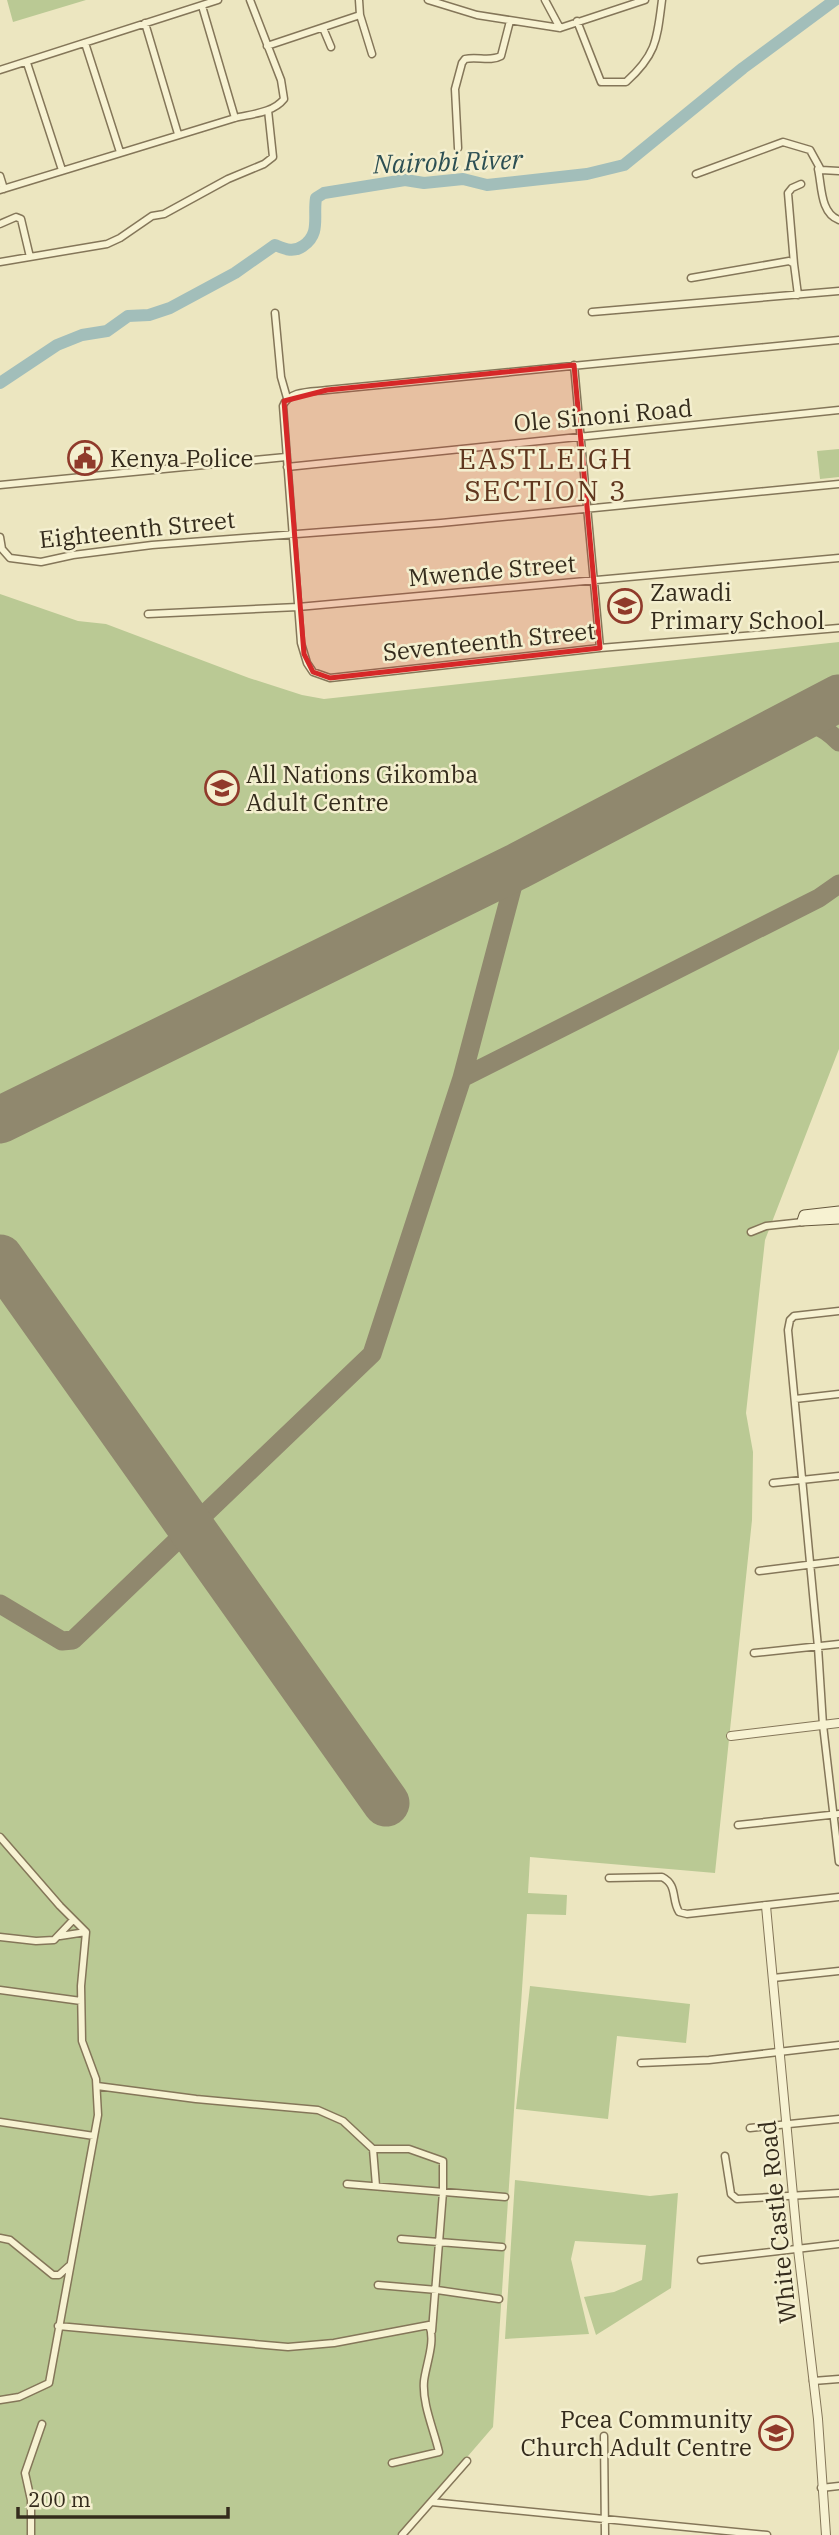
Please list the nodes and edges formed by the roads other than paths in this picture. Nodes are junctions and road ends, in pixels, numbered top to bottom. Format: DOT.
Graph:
graph roads {
  1 [pos="218,0"];
  2 [pos="250,0"];
  3 [pos="359,0"];
  4 [pos="430,0"];
  5 [pos="545,0"];
  6 [pos="645,0"];
  7 [pos="662,0"];
  8 [pos="197,4"];
  9 [pos="360,15"];
  10 [pos="510,21"];
  11 [pos="576,21"];
  12 [pos="145,23"];
  13 [pos="323,27"];
  14 [pos="561,28"];
  15 [pos="85,43"];
  16 [pos="267,46"];
  17 [pos="331,47"];
  18 [pos="372,54"];
  19 [pos="27,63"];
  20 [pos="0,70"];
  21 [pos="268,110"];
  22 [pos="235,118"];
  23 [pos="178,134"];
  24 [pos="458,148"];
  25 [pos="120,152"];
  26 [pos="818,169"];
  27 [pos="62,170"];
  28 [pos="839,171"];
  29 [pos="696,174"];
  30 [pos="0,176"];
  31 [pos="801,184"];
  32 [pos="2,189"];
  33 [pos="839,220"];
  34 [pos="0,223"];
  35 [pos="30,257"];
  36 [pos="0,262"];
  37 [pos="794,264"];
  38 [pos="691,278"];
  39 [pos="839,292"];
  40 [pos="798,295"];
  41 [pos="592,312"];
  42 [pos="275,313"];
  43 [pos="839,340"];
  44 [pos="574,365"];
  45 [pos="287,398"];
  46 [pos="839,410"];
  47 [pos="581,436"];
  48 [pos="286,457"];
  49 [pos="287,467"];
  50 [pos="839,484"];
  51 [pos="0,485"];
  52 [pos="587,510"];
  53 [pos="292,536"];
  54 [pos="0,537"];
  55 [pos="839,558"];
  56 [pos="593,579"];
  57 [pos="298,607"];
  58 [pos="148,614"];
  59 [pos="839,628"];
  60 [pos="600,648"];
  61 [pos="839,1211"];
  62 [pos="839,1219"];
  63 [pos="803,1222"];
  64 [pos="751,1232"];
  65 [pos="839,1311"];
  66 [pos="839,1394"];
  67 [pos="795,1399"];
  68 [pos="839,1476"];
  69 [pos="802,1480"];
  70 [pos="773,1483"];
  71 [pos="839,1561"];
  72 [pos="810,1564"];
  73 [pos="760,1571"];
  74 [pos="839,1644"];
  75 [pos="818,1647"];
  76 [pos="754,1653"];
  77 [pos="839,1723"];
  78 [pos="823,1725"];
  79 [pos="731,1735"];
  80 [pos="837,1814"];
  81 [pos="738,1825"];
  82 [pos="0,1837"];
  83 [pos="839,1862"];
  84 [pos="609,1878"];
  85 [pos="839,1897"];
  86 [pos="765,1906"];
  87 [pos="73,1920"];
  88 [pos="86,1932"];
  89 [pos="60,1936"];
  90 [pos="0,1937"];
  91 [pos="839,1971"];
  92 [pos="773,1978"];
  93 [pos="0,1990"];
  94 [pos="81,2001"];
  95 [pos="839,2045"];
  96 [pos="779,2050"];
  97 [pos="641,2063"];
  98 [pos="97,2086"];
  99 [pos="839,2119"];
  100 [pos="0,2122"];
  101 [pos="787,2124"];
  102 [pos="750,2128"];
  103 [pos="94,2136"];
  104 [pos="373,2149"];
  105 [pos="725,2156"];
  106 [pos="347,2185"];
  107 [pos="376,2186"];
  108 [pos="443,2192"];
  109 [pos="839,2193"];
  110 [pos="794,2196"];
  111 [pos="505,2197"];
  112 [pos="0,2238"];
  113 [pos="401,2239"];
  114 [pos="440,2243"];
  115 [pos="839,2244"];
  116 [pos="502,2247"];
  117 [pos="798,2249"];
  118 [pos="701,2260"];
  119 [pos="69,2266"];
  120 [pos="378,2286"];
  121 [pos="437,2290"];
  122 [pos="499,2300"];
  123 [pos="58,2326"];
  124 [pos="430,2344"];
  125 [pos="839,2379"];
  126 [pos="813,2381"];
  127 [pos="0,2400"];
  128 [pos="42,2424"];
  129 [pos="604,2436"];
  130 [pos="467,2461"];
  131 [pos="393,2463"];
  132 [pos="839,2487"];
  133 [pos="821,2488"];
  134 [pos="431,2502"];
  135 [pos="604,2518"];
  136 [pos="31,2535"];
  137 [pos="402,2535"];
  138 [pos="605,2535"];
  139 [pos="766,2535"];
  140 [pos="826,2535"];
  1 -- 8 [label="street"];
  2 -- 16 [label="street"];
  3 -- 9 [label="street"];
  4 -- 10 [label="street"];
  5 -- 14 [label="street"];
  6 -- 11 [label="street"];
  7 -- 11 [label="street"];
  8 -- 12 [label="street"];
  8 -- 22 [label="street"];
  9 -- 13 [label="street"];
  9 -- 18 [label="street"];
  10 -- 14 [label="street"];
  10 -- 24 [label="street"];
  11 -- 14 [label="street"];
  12 -- 15 [label="street"];
  12 -- 23 [label="street"];
  13 -- 16 [label="street"];
  13 -- 17 [label="street"];
  15 -- 19 [label="street"];
  15 -- 25 [label="street"];
  16 -- 21 [label="street"];
  19 -- 20 [label="street"];
  19 -- 27 [label="street"];
  21 -- 22 [label="street"];
  21 -- 35 [label="street"];
  22 -- 23 [label="street"];
  23 -- 25 [label="street"];
  25 -- 27 [label="street"];
  26 -- 28 [label="street"];
  26 -- 29 [label="street"];
  26 -- 33 [label="street"];
  27 -- 32 [label="street"];
  30 -- 32 [label="street"];
  31 -- 37 [label="street"];
  34 -- 35 [label="street"];
  35 -- 36 [label="street"];
  37 -- 38 [label="street"];
  37 -- 40 [label="street"];
  39 -- 40 [label="street"];
  40 -- 41 [label="street"];
  42 -- 45 [label="street"];
  43 -- 44 [label="street"];
  44 -- 45 [label="street"];
  44 -- 47 [label="street"];
  45 -- 48 [label="street"];
  46 -- 47 [label="street, Ole Sinoni Road"];
  47 -- 49 [label="street, Ole Sinoni Road"];
  47 -- 52 [label="street"];
  48 -- 49 [label="street"];
  48 -- 51 [label="street"];
  49 -- 53 [label="street"];
  50 -- 52 [label="street, Eighteenth Street"];
  52 -- 53 [label="street, Eighteenth Street"];
  52 -- 56 [label="street"];
  53 -- 54 [label="street, Eighteenth Street"];
  53 -- 57 [label="street"];
  55 -- 56 [label="street, Mwende Street"];
  56 -- 57 [label="street, Mwende Street"];
  56 -- 60 [label="street"];
  57 -- 58 [label="street, Mwende Street"];
  57 -- 60 [label="street, Seventeenth Street"];
  59 -- 60 [label="street, Seventeenth Street"];
  61 -- 63 [label="main road"];
  62 -- 63 [label="main road"];
  63 -- 64 [label="street"];
  65 -- 67 [label="street"];
  66 -- 67 [label="street"];
  67 -- 69 [label="street"];
  68 -- 69 [label="street"];
  69 -- 70 [label="street"];
  69 -- 72 [label="street"];
  71 -- 72 [label="street"];
  72 -- 73 [label="street"];
  72 -- 75 [label="street"];
  74 -- 75 [label="street"];
  75 -- 76 [label="street"];
  75 -- 78 [label="street"];
  77 -- 78 [label="street"];
  78 -- 79 [label="street"];
  78 -- 80 [label="street"];
  80 -- 81 [label="street"];
  80 -- 83 [label="street"];
  82 -- 87 [label="street"];
  84 -- 86 [label="street"];
  85 -- 86 [label="street"];
  86 -- 92 [label="street, White Castle Road"];
  87 -- 88 [label="street"];
  87 -- 89 [label="street"];
  88 -- 89 [label="street"];
  88 -- 94 [label="street"];
  89 -- 90 [label="street"];
  91 -- 92 [label="street"];
  92 -- 96 [label="street, White Castle Road"];
  93 -- 94 [label="street"];
  94 -- 98 [label="street"];
  95 -- 96 [label="street"];
  96 -- 97 [label="street"];
  96 -- 101 [label="street, White Castle Road"];
  98 -- 103 [label="street"];
  98 -- 104 [label="street"];
  99 -- 101 [label="street"];
  100 -- 103 [label="street"];
  101 -- 102 [label="street"];
  101 -- 110 [label="street, White Castle Road"];
  103 -- 119 [label="street"];
  104 -- 107 [label="street"];
  104 -- 108 [label="street"];
  105 -- 110 [label="street"];
  106 -- 107 [label="street"];
  107 -- 108 [label="street"];
  108 -- 111 [label="street"];
  108 -- 114 [label="street"];
  109 -- 110 [label="street"];
  110 -- 117 [label="street, White Castle Road"];
  112 -- 119 [label="street"];
  113 -- 114 [label="street"];
  114 -- 116 [label="street"];
  114 -- 121 [label="street"];
  115 -- 117 [label="street"];
  117 -- 118 [label="street"];
  117 -- 126 [label="street, White Castle Road"];
  119 -- 123 [label="street"];
  120 -- 121 [label="street"];
  121 -- 122 [label="street"];
  121 -- 124 [label="street"];
  123 -- 124 [label="street"];
  123 -- 127 [label="street"];
  124 -- 131 [label="street"];
  125 -- 126 [label="street"];
  126 -- 133 [label="street, White Castle Road"];
  128 -- 136 [label="street"];
  129 -- 135 [label="street"];
  130 -- 134 [label="street"];
  132 -- 133 [label="street"];
  133 -- 140 [label="street, White Castle Road"];
  134 -- 135 [label="street"];
  134 -- 137 [label="street"];
  135 -- 138 [label="street"];
  135 -- 139 [label="street"];
}
